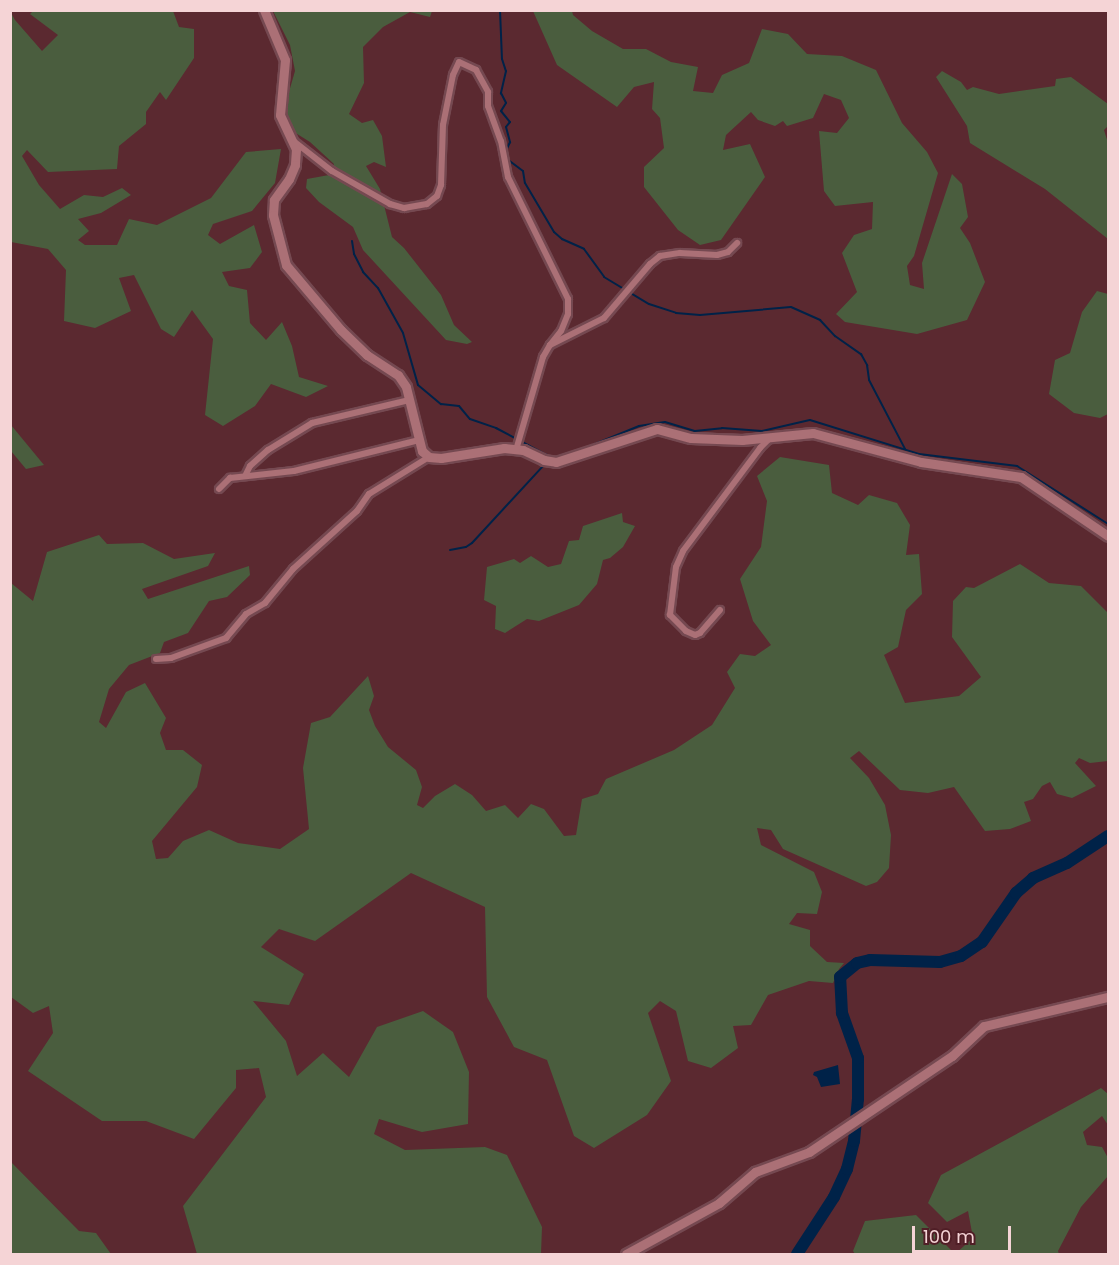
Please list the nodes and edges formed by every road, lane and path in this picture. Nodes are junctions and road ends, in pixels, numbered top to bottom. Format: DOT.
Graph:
graph roads {
  1 [pos="264,10"];
  2 [pos="291,139"];
  3 [pos="737,243"];
  4 [pos="550,345"];
  5 [pos="409,400"];
  6 [pos="772,436"];
  7 [pos="419,440"];
  8 [pos="516,450"];
  9 [pos="429,457"];
  10 [pos="246,474"];
  11 [pos="219,489"];
  12 [pos="1108,537"];
  13 [pos="720,610"];
  14 [pos="156,659"];
  15 [pos="1108,997"];
  16 [pos="626,1254"];
  1 -- 2 [label="street"];
  2 -- 4 [label="street"];
  2 -- 5 [label="street"];
  3 -- 4 [label="street"];
  4 -- 8 [label="street"];
  5 -- 7 [label="street"];
  5 -- 10 [label="street"];
  6 -- 8 [label="street"];
  6 -- 12 [label="street"];
  6 -- 13 [label="street"];
  7 -- 9 [label="street"];
  7 -- 10 [label="street"];
  8 -- 9 [label="street"];
  9 -- 14 [label="street"];
  10 -- 11 [label="street"];
  15 -- 16 [label="street"];
}
